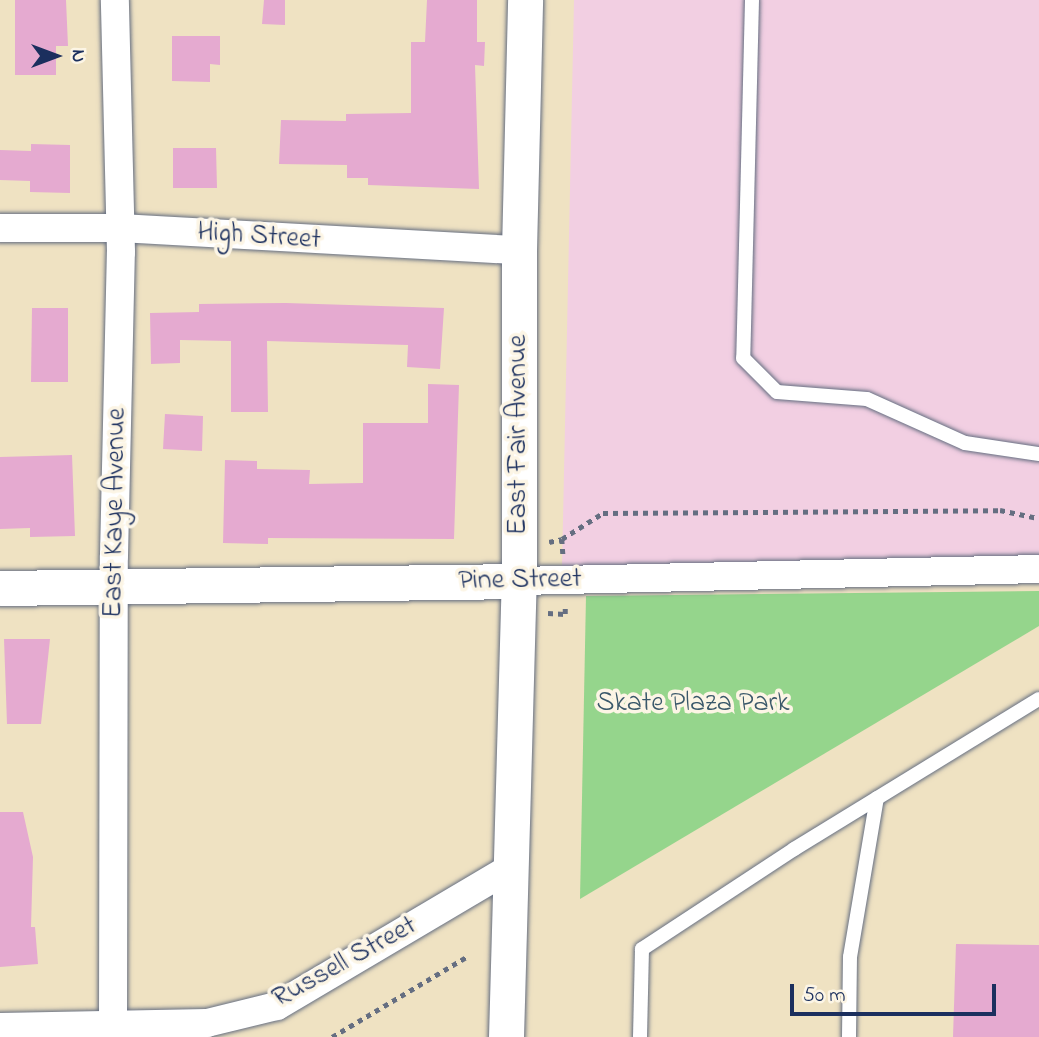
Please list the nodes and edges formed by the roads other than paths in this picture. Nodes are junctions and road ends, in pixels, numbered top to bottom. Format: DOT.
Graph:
graph roads {
  1 [pos="115,0"];
  2 [pos="525,0"];
  3 [pos="752,0"];
  4 [pos="0,228"];
  5 [pos="120,228"];
  6 [pos="519,250"];
  7 [pos="1039,454"];
  8 [pos="1039,569"];
  9 [pos="519,581"];
  10 [pos="114,587"];
  11 [pos="0,589"];
  12 [pos="1039,699"];
  13 [pos="877,798"];
  14 [pos="510,868"];
  15 [pos="113,1026"];
  16 [pos="0,1027"];
  17 [pos="506,1037"];
  18 [pos="640,1037"];
  19 [pos="849,1037"];
  1 -- 5 [label="street, East Kaye Avenue"];
  2 -- 6 [label="street, East Fair Avenue"];
  3 -- 7 [label="lane"];
  4 -- 5 [label="street, High Street"];
  5 -- 6 [label="street, High Street"];
  5 -- 10 [label="street, East Kaye Avenue"];
  6 -- 9 [label="street, East Fair Avenue"];
  8 -- 9 [label="street, Pine Street"];
  9 -- 10 [label="street, Pine Street"];
  9 -- 14 [label="street, East Fair Avenue"];
  10 -- 11 [label="street, Pine Street"];
  10 -- 15 [label="street, East Kaye Avenue"];
  12 -- 13 [label="lane"];
  13 -- 18 [label="lane"];
  13 -- 19 [label="lane"];
  14 -- 15 [label="street, Russell Street"];
  14 -- 17 [label="street, East Fair Avenue"];
  15 -- 16 [label="street, Russell Street"];
}
